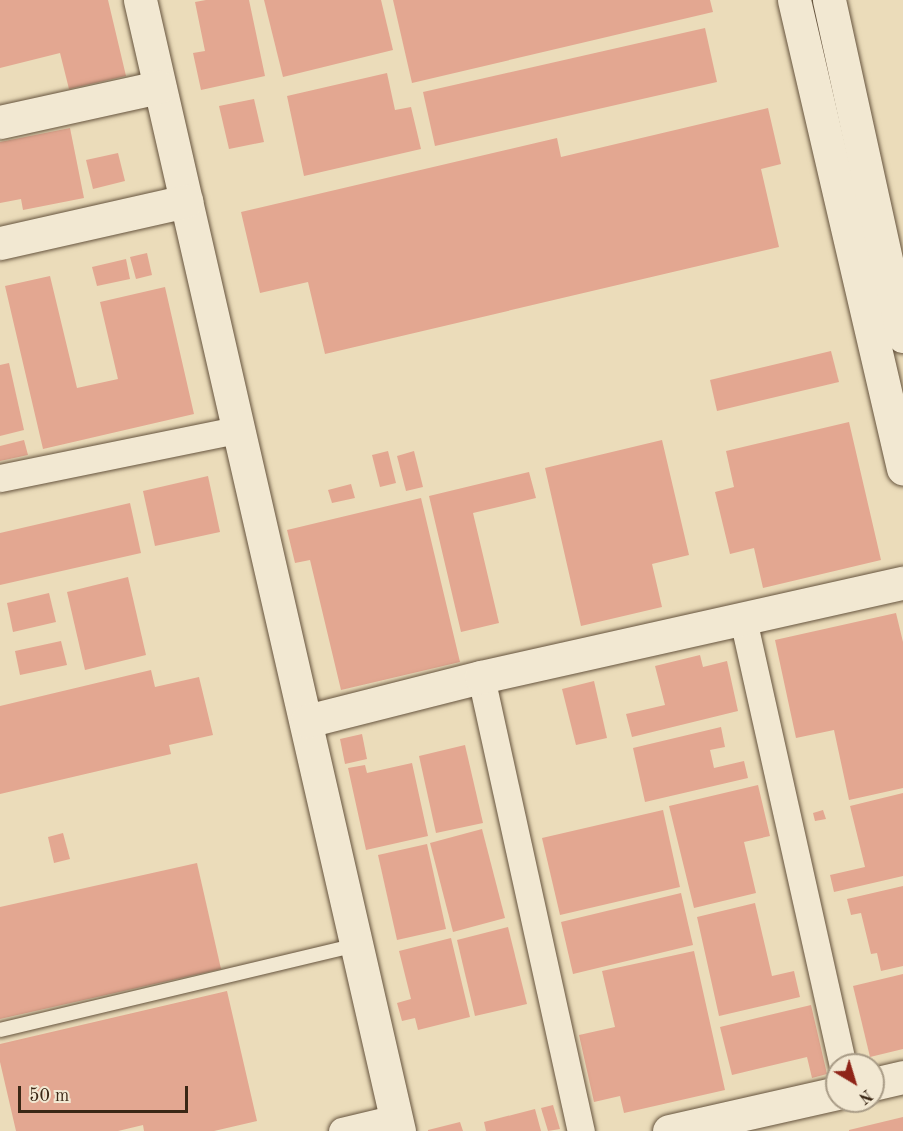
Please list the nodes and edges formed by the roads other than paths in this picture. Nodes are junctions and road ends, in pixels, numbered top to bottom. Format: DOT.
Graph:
graph roads {
  1 [pos="140,0"];
  2 [pos="794,0"];
  3 [pos="829,0"];
  4 [pos="159,87"];
  5 [pos="0,122"];
  6 [pos="186,201"];
  7 [pos="0,243"];
  8 [pos="903,336"];
  9 [pos="240,429"];
  10 [pos="903,468"];
  11 [pos="0,478"];
  12 [pos="903,583"];
  13 [pos="742,619"];
  14 [pos="481,677"];
  15 [pos="307,721"];
  16 [pos="356,945"];
  17 [pos="0,1030"];
  18 [pos="840,1053"];
  19 [pos="903,1077"];
  20 [pos="885,1081"];
  21 [pos="825,1096"];
  22 [pos="398,1124"];
  23 [pos="342,1131"];
  24 [pos="581,1131"];
  25 [pos="669,1131"];
  1 -- 4 [label="street"];
  2 -- 10 [label="street"];
  3 -- 8 [label="street"];
  4 -- 5 [label="street"];
  4 -- 6 [label="street"];
  6 -- 7 [label="street"];
  6 -- 9 [label="street"];
  9 -- 11 [label="street"];
  9 -- 15 [label="street"];
  12 -- 13 [label="street"];
  13 -- 14 [label="street"];
  13 -- 18 [label="street"];
  14 -- 15 [label="street"];
  14 -- 24 [label="street"];
  15 -- 16 [label="street"];
  16 -- 17 [label="lane"];
  16 -- 22 [label="street"];
  19 -- 20 [label="street"];
  21 -- 25 [label="street"];
  22 -- 23 [label="street"];
}
